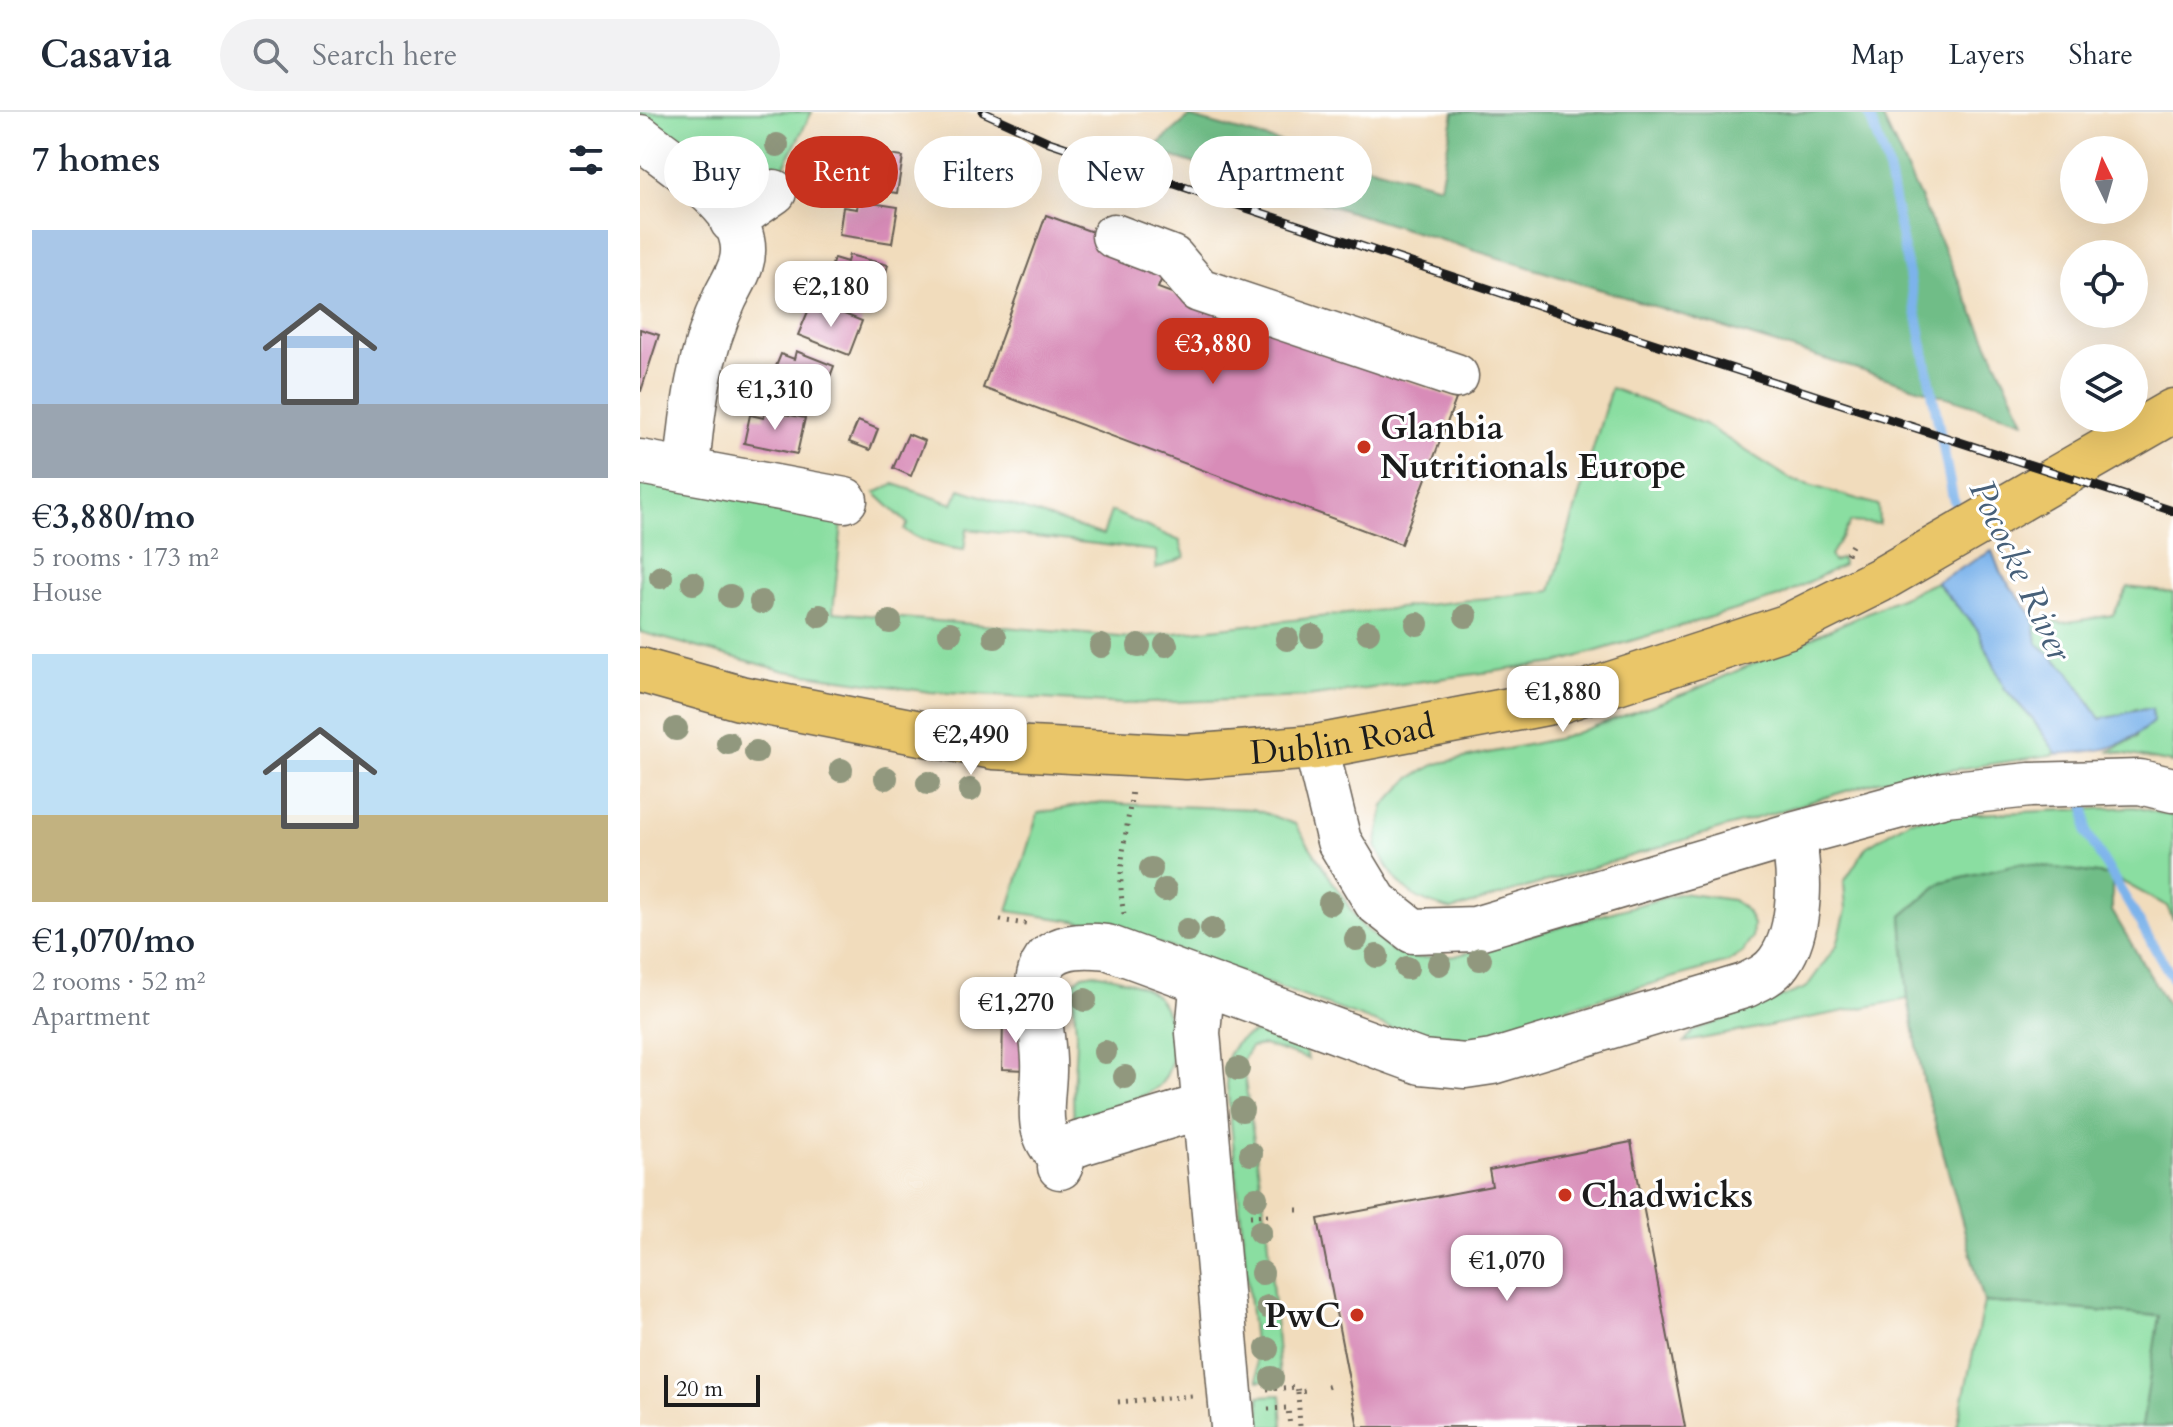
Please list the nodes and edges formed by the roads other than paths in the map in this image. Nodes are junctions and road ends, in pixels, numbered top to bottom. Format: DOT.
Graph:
graph roads {
  1 [pos="640,137"];
  2 [pos="774,192"];
  3 [pos="732,221"];
  4 [pos="1114,236"];
  5 [pos="1456,376"];
  6 [pos="2173,411"];
  7 [pos="640,462"];
  8 [pos="687,470"];
  9 [pos="845,500"];
  10 [pos="640,670"];
  11 [pos="1316,747"];
  12 [pos="2156,786"];
  13 [pos="1792,835"];
  14 [pos="1207,984"];
  15 [pos="1203,1110"];
  16 [pos="1244,1418"];
  1 -- 3 [label="street"];
  2 -- 3 [label="street"];
  3 -- 8 [label="street"];
  4 -- 5 [label="street"];
  6 -- 11 [label="main road, Dublin Road"];
  7 -- 8 [label="street"];
  8 -- 9 [label="street"];
  10 -- 11 [label="main road, Dublin Road"];
  11 -- 13 [label="street"];
  12 -- 13 [label="street"];
  13 -- 14 [label="street"];
  14 -- 15 [label="street"];
  14 -- 15 [label="street"];
  15 -- 16 [label="street"];
}
